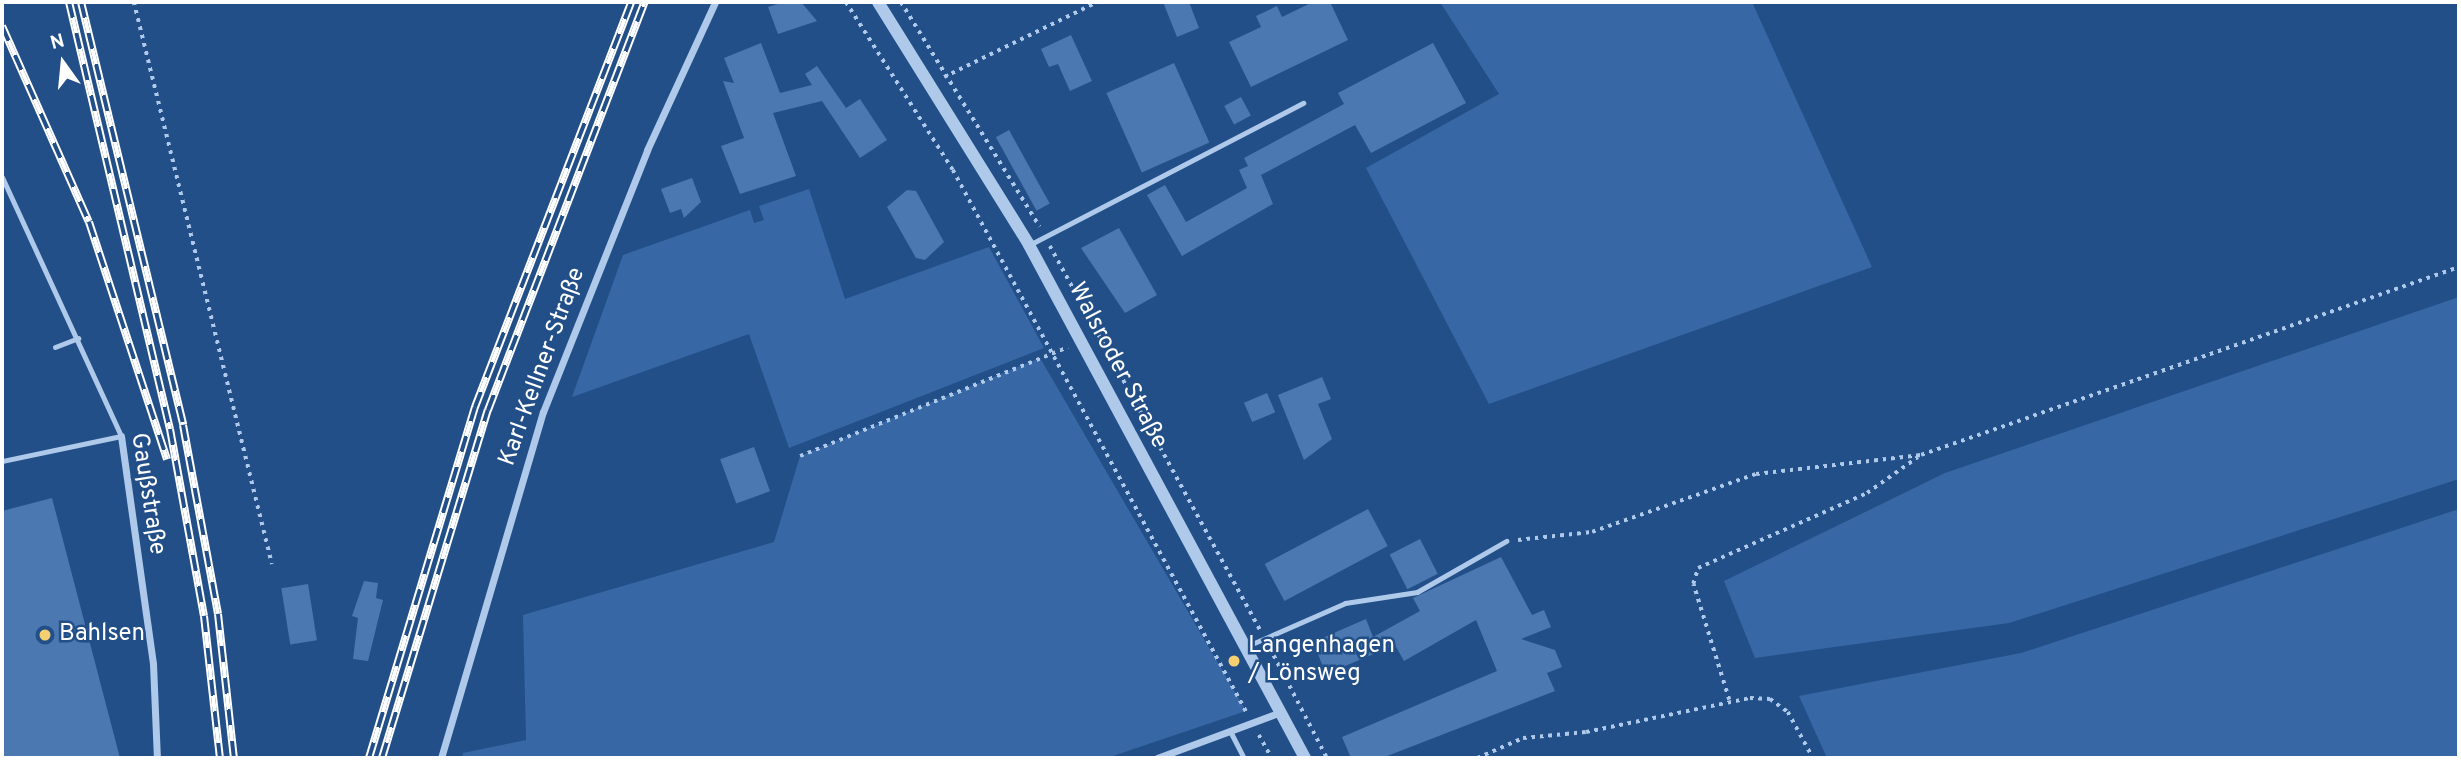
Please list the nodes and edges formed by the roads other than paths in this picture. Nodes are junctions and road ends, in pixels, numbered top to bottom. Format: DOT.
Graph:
graph roads {
  1 [pos="715,2"];
  2 [pos="878,2"];
  3 [pos="1303,103"];
  4 [pos="2,177"];
  5 [pos="1028,245"];
  6 [pos="78,338"];
  7 [pos="55,347"];
  8 [pos="121,436"];
  9 [pos="2,461"];
  10 [pos="1506,541"];
  11 [pos="1245,647"];
  12 [pos="1281,712"];
  13 [pos="1230,731"];
  14 [pos="157,758"];
  15 [pos="440,758"];
  16 [pos="1157,758"];
  17 [pos="1244,758"];
  18 [pos="1305,758"];
  1 -- 15 [label="street, Karl-Kellner-Straße"];
  2 -- 5 [label="street, Walsroder Straße"];
  3 -- 5 [label="lane"];
  4 -- 6 [label="lane, Gaußstraße"];
  5 -- 11 [label="street, Walsroder Straße"];
  6 -- 7 [label="lane"];
  6 -- 8 [label="lane, Gaußstraße"];
  8 -- 9 [label="lane"];
  8 -- 14 [label="street, Gaußstraße"];
  10 -- 11 [label="lane"];
  11 -- 12 [label="street, Walsroder Straße"];
  12 -- 13 [label="street"];
  12 -- 18 [label="street, Walsroder Straße"];
  13 -- 16 [label="street"];
  13 -- 17 [label="lane"];
}
